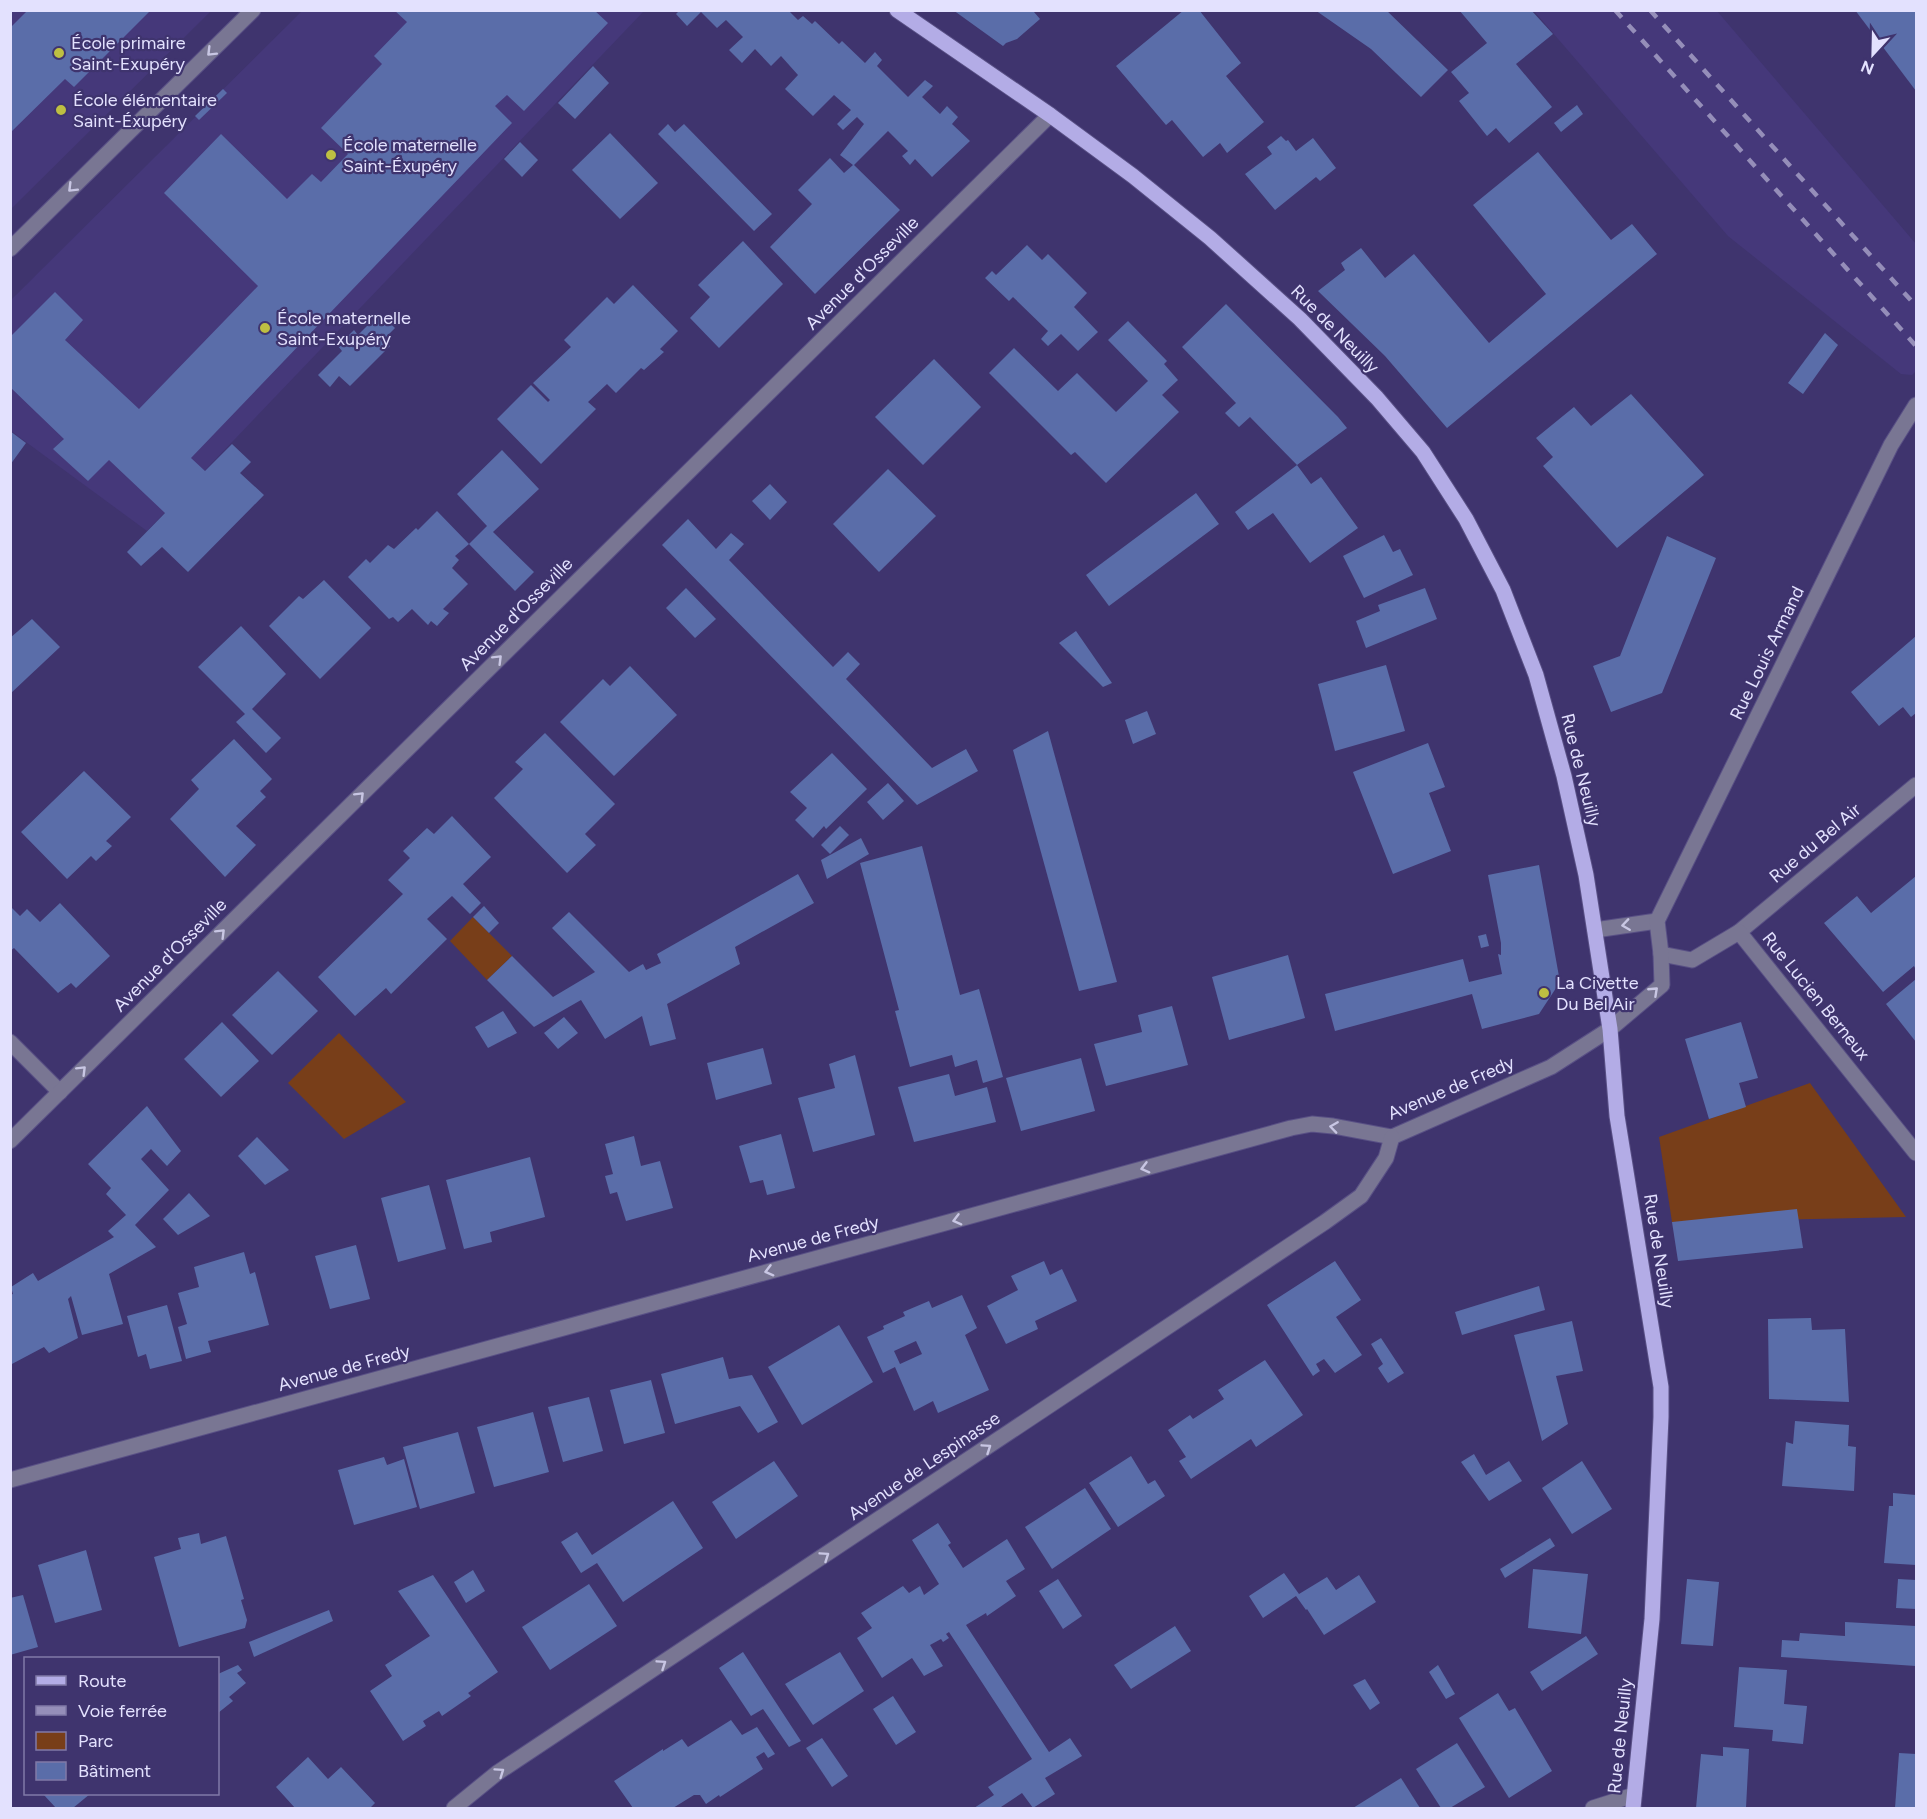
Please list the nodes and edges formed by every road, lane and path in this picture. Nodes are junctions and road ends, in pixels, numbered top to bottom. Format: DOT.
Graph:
graph roads {
  1 [pos="253,10"];
  2 [pos="897,10"];
  3 [pos="1050,115"];
  4 [pos="10,249"];
  5 [pos="1916,405"];
  6 [pos="1917,785"];
  7 [pos="1657,921"];
  8 [pos="1595,930"];
  9 [pos="1739,932"];
  10 [pos="1661,954"];
  11 [pos="1610,1029"];
  12 [pos="10,1042"];
  13 [pos="60,1092"];
  14 [pos="1392,1137"];
  15 [pos="10,1141"];
  16 [pos="1917,1153"];
  17 [pos="10,1480"];
  18 [pos="1633,1802"];
  19 [pos="454,1809"];
  20 [pos="1593,1809"];
  1 -- 4 [label="street, one-way"];
  2 -- 3 [label="main road, Rue de Neuilly"];
  3 -- 8 [label="main road, Rue de Neuilly"];
  13 -- 3 [label="street, Avenue d'Osseville, one-way"];
  5 -- 7 [label="street, Rue Louis Armand"];
  6 -- 9 [label="street, Rue du Bel Air"];
  7 -- 8 [label="street, one-way"];
  7 -- 10 [label="street"];
  8 -- 11 [label="main road, Rue de Neuilly"];
  9 -- 10 [label="street, Rue Lucien Berneux"];
  9 -- 16 [label="street, Rue Lucien Berneux"];
  11 -- 10 [label="street, one-way"];
  11 -- 14 [label="street, Avenue de Fredy"];
  11 -- 18 [label="main road, Rue de Neuilly"];
  12 -- 13 [label="street"];
  13 -- 15 [label="street, Avenue d'Osseville"];
  14 -- 17 [label="street, Avenue de Fredy, one-way"];
  19 -- 14 [label="street, Avenue de Lespinasse, one-way"];
  18 -- 20 [label="street"];
}
